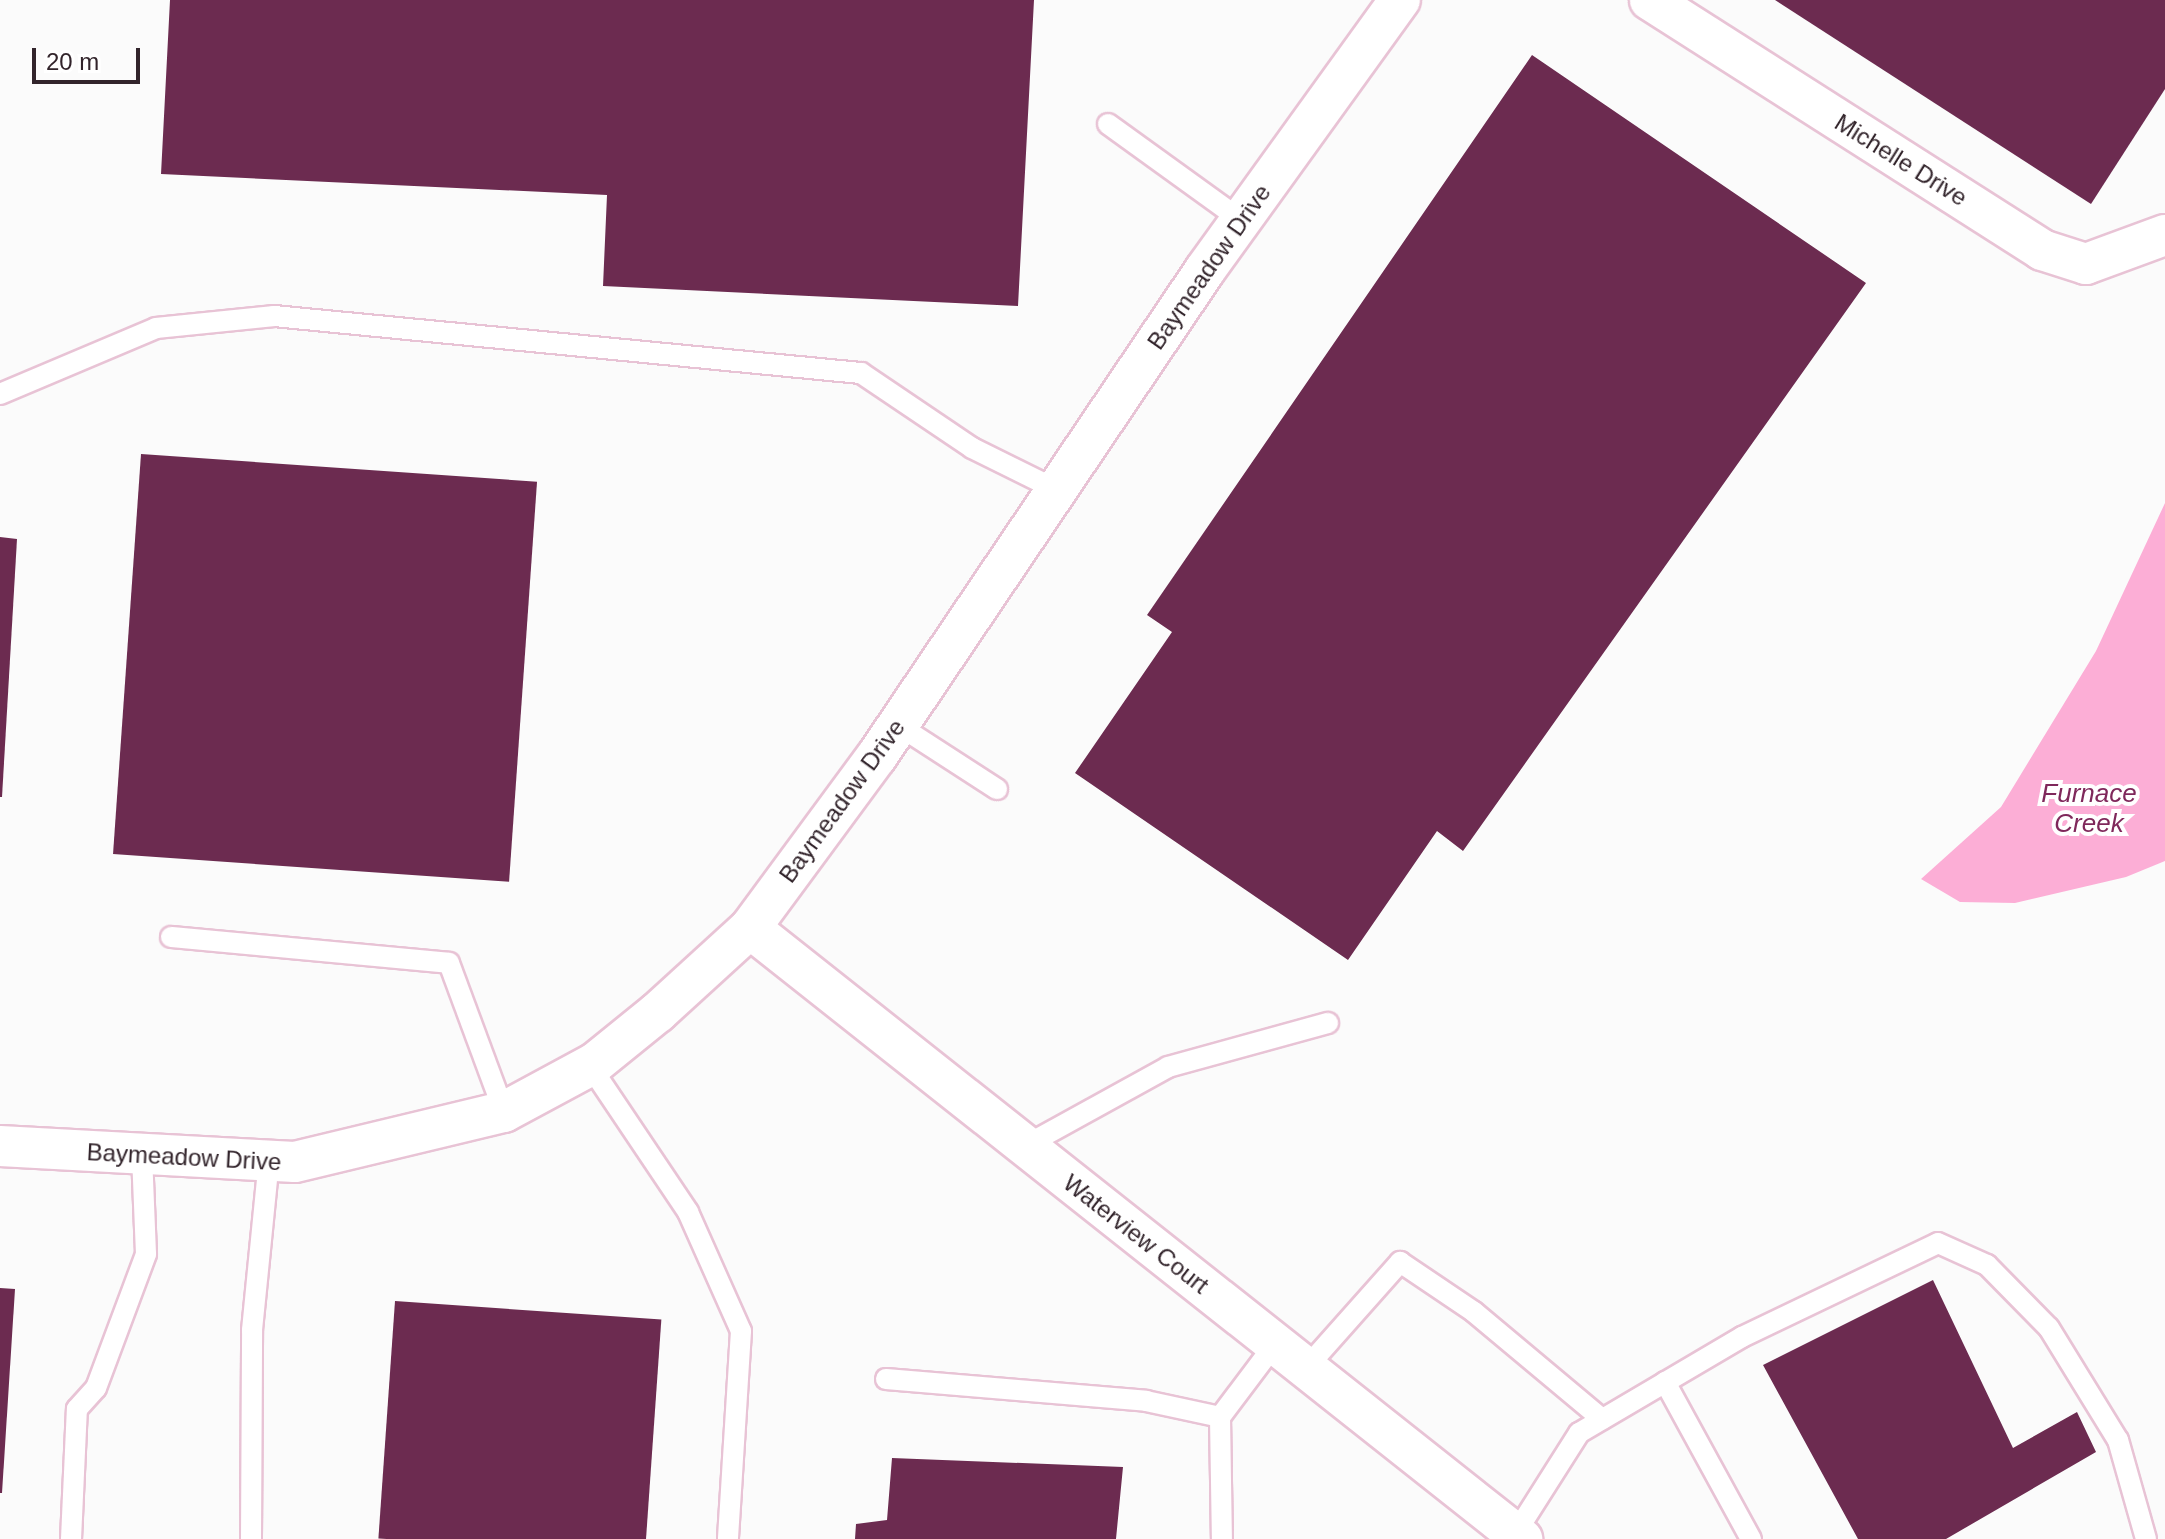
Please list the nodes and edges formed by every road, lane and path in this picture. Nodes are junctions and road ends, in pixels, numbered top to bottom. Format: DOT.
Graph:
graph roads {
  1 [pos="1400,0"];
  2 [pos="1650,0"];
  3 [pos="1108,124"];
  4 [pos="1241,220"];
  5 [pos="2165,235"];
  6 [pos="0,394"];
  7 [pos="1057,490"];
  8 [pos="898,725"];
  9 [pos="997,789"];
  10 [pos="750,928"];
  11 [pos="171,937"];
  12 [pos="1328,1023"];
  13 [pos="590,1066"];
  14 [pos="504,1112"];
  15 [pos="0,1146"];
  16 [pos="1025,1146"];
  17 [pos="142,1155"];
  18 [pos="269,1161"];
  19 [pos="1275,1344"];
  20 [pos="1306,1368"];
  21 [pos="886,1379"];
  22 [pos="1665,1382"];
  23 [pos="1220,1417"];
  24 [pos="1602,1419"];
  25 [pos="1519,1536"];
  26 [pos="71,1539"];
  27 [pos="251,1539"];
  28 [pos="728,1539"];
  29 [pos="1222,1539"];
  30 [pos="1751,1539"];
  31 [pos="2146,1539"];
  1 -- 4 [label="street, Baymeadow Drive"];
  2 -- 5 [label="street, Michelle Drive"];
  3 -- 4 [label="lane"];
  4 -- 7 [label="street, Baymeadow Drive"];
  6 -- 7 [label="lane"];
  7 -- 8 [label="street, Baymeadow Drive"];
  8 -- 9 [label="lane"];
  8 -- 10 [label="street, Baymeadow Drive"];
  10 -- 13 [label="street, Baymeadow Drive"];
  10 -- 16 [label="street, Waterview Court"];
  11 -- 14 [label="lane"];
  12 -- 16 [label="lane"];
  13 -- 14 [label="street, Baymeadow Drive"];
  13 -- 28 [label="lane"];
  14 -- 18 [label="street, Baymeadow Drive"];
  15 -- 17 [label="street, Baymeadow Drive"];
  16 -- 19 [label="street, Waterview Court"];
  17 -- 18 [label="street, Baymeadow Drive"];
  17 -- 26 [label="lane"];
  18 -- 27 [label="lane"];
  19 -- 20 [label="street, Waterview Court"];
  19 -- 23 [label="lane"];
  20 -- 24 [label="lane"];
  20 -- 25 [label="street, Waterview Court"];
  21 -- 23 [label="lane"];
  22 -- 24 [label="lane"];
  22 -- 30 [label="lane"];
  22 -- 31 [label="lane"];
  23 -- 29 [label="lane"];
  24 -- 25 [label="lane"];
}
